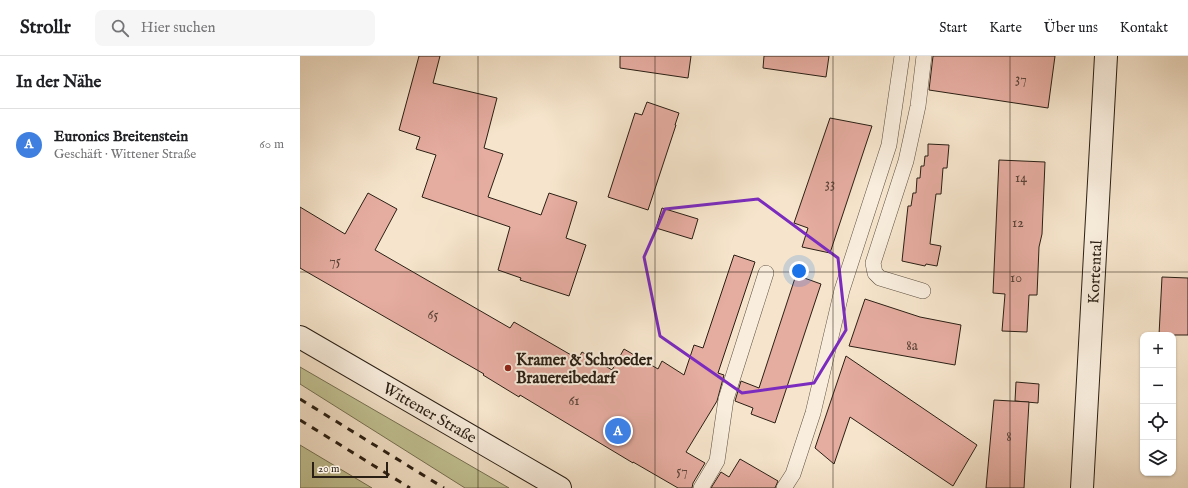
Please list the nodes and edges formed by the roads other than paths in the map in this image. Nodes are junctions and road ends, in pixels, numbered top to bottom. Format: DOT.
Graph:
graph roads {
  1 [pos="902,56"];
  2 [pos="924,56"];
  3 [pos="1106,56"];
  4 [pos="766,273"];
  5 [pos="923,291"];
  6 [pos="300,337"];
  7 [pos="560,488"];
  8 [pos="701,488"];
  9 [pos="784,488"];
  10 [pos="1082,488"];
  1 -- 9 [label="lane"];
  2 -- 5 [label="lane"];
  3 -- 10 [label="street, Kortental"];
  4 -- 8 [label="lane"];
  6 -- 7 [label="street, Wittener Straße"];
}
